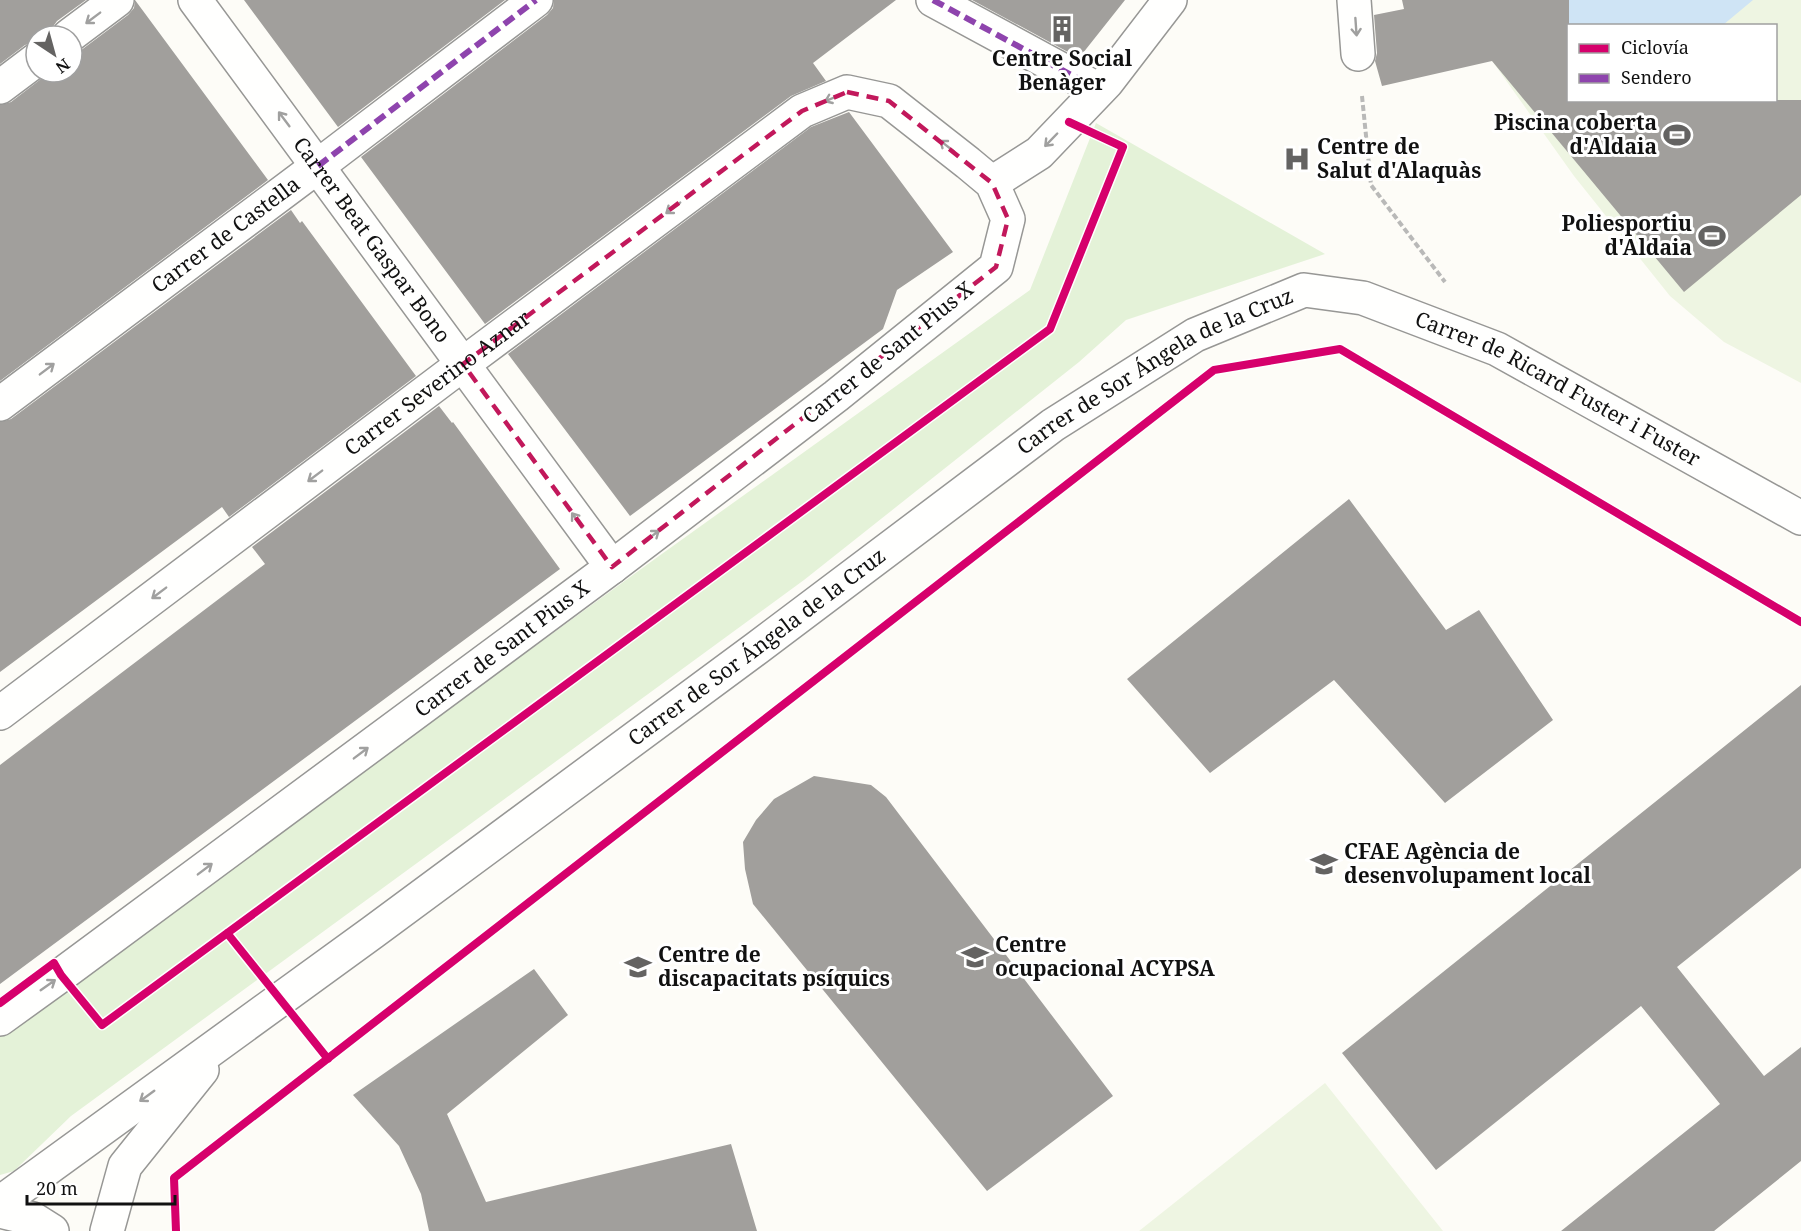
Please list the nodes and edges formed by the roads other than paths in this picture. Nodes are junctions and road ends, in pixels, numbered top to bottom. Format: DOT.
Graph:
graph roads {
  1 [pos="117,0"];
  2 [pos="195,0"];
  3 [pos="536,0"];
  4 [pos="933,0"];
  5 [pos="1170,0"];
  6 [pos="1354,0"];
  7 [pos="84,25"];
  8 [pos="1358,54"];
  9 [pos="24,69"];
  10 [pos="0,87"];
  11 [pos="1099,90"];
  12 [pos="318,166"];
  13 [pos="992,183"];
  14 [pos="1304,290"];
  15 [pos="463,364"];
  16 [pos="0,404"];
  17 [pos="1801,518"];
  18 [pos="612,567"];
  19 [pos="0,713"];
  20 [pos="0,1019"];
  21 [pos="228,1036"];
  22 [pos="0,1203"];
  23 [pos="0,1211"];
  24 [pos="52,1231"];
  25 [pos="107,1231"];
  1 -- 7 [label="street, one-way"];
  12 -- 2 [label="street, Carrer Beat Gaspar Bono, one-way"];
  3 -- 12 [label="street, Carrer de Castella"];
  4 -- 11 [label="street"];
  5 -- 11 [label="street"];
  6 -- 8 [label="street, one-way"];
  9 -- 10 [label="street"];
  11 -- 13 [label="street, one-way"];
  12 -- 15 [label="street, Carrer Beat Gaspar Bono"];
  16 -- 12 [label="street, Carrer de Castella, one-way"];
  13 -- 15 [label="street, Carrer Severino Aznar, one-way"];
  18 -- 13 [label="street, Carrer de Sant Pius X, one-way"];
  14 -- 17 [label="street, Carrer de Ricard Fuster i Fuster"];
  14 -- 21 [label="street, Carrer de Sor Ángela de la Cruz"];
  18 -- 15 [label="street, Carrer Beat Gaspar Bono, one-way"];
  15 -- 19 [label="street, Carrer Severino Aznar, one-way"];
  20 -- 18 [label="street, Carrer de Sant Pius X, one-way"];
  21 -- 22 [label="street, Carrer de Sor Ángela de la Cruz, one-way"];
  21 -- 25 [label="street, Carrer de Sor Ángela de la Cruz"];
  23 -- 24 [label="street"];
}
